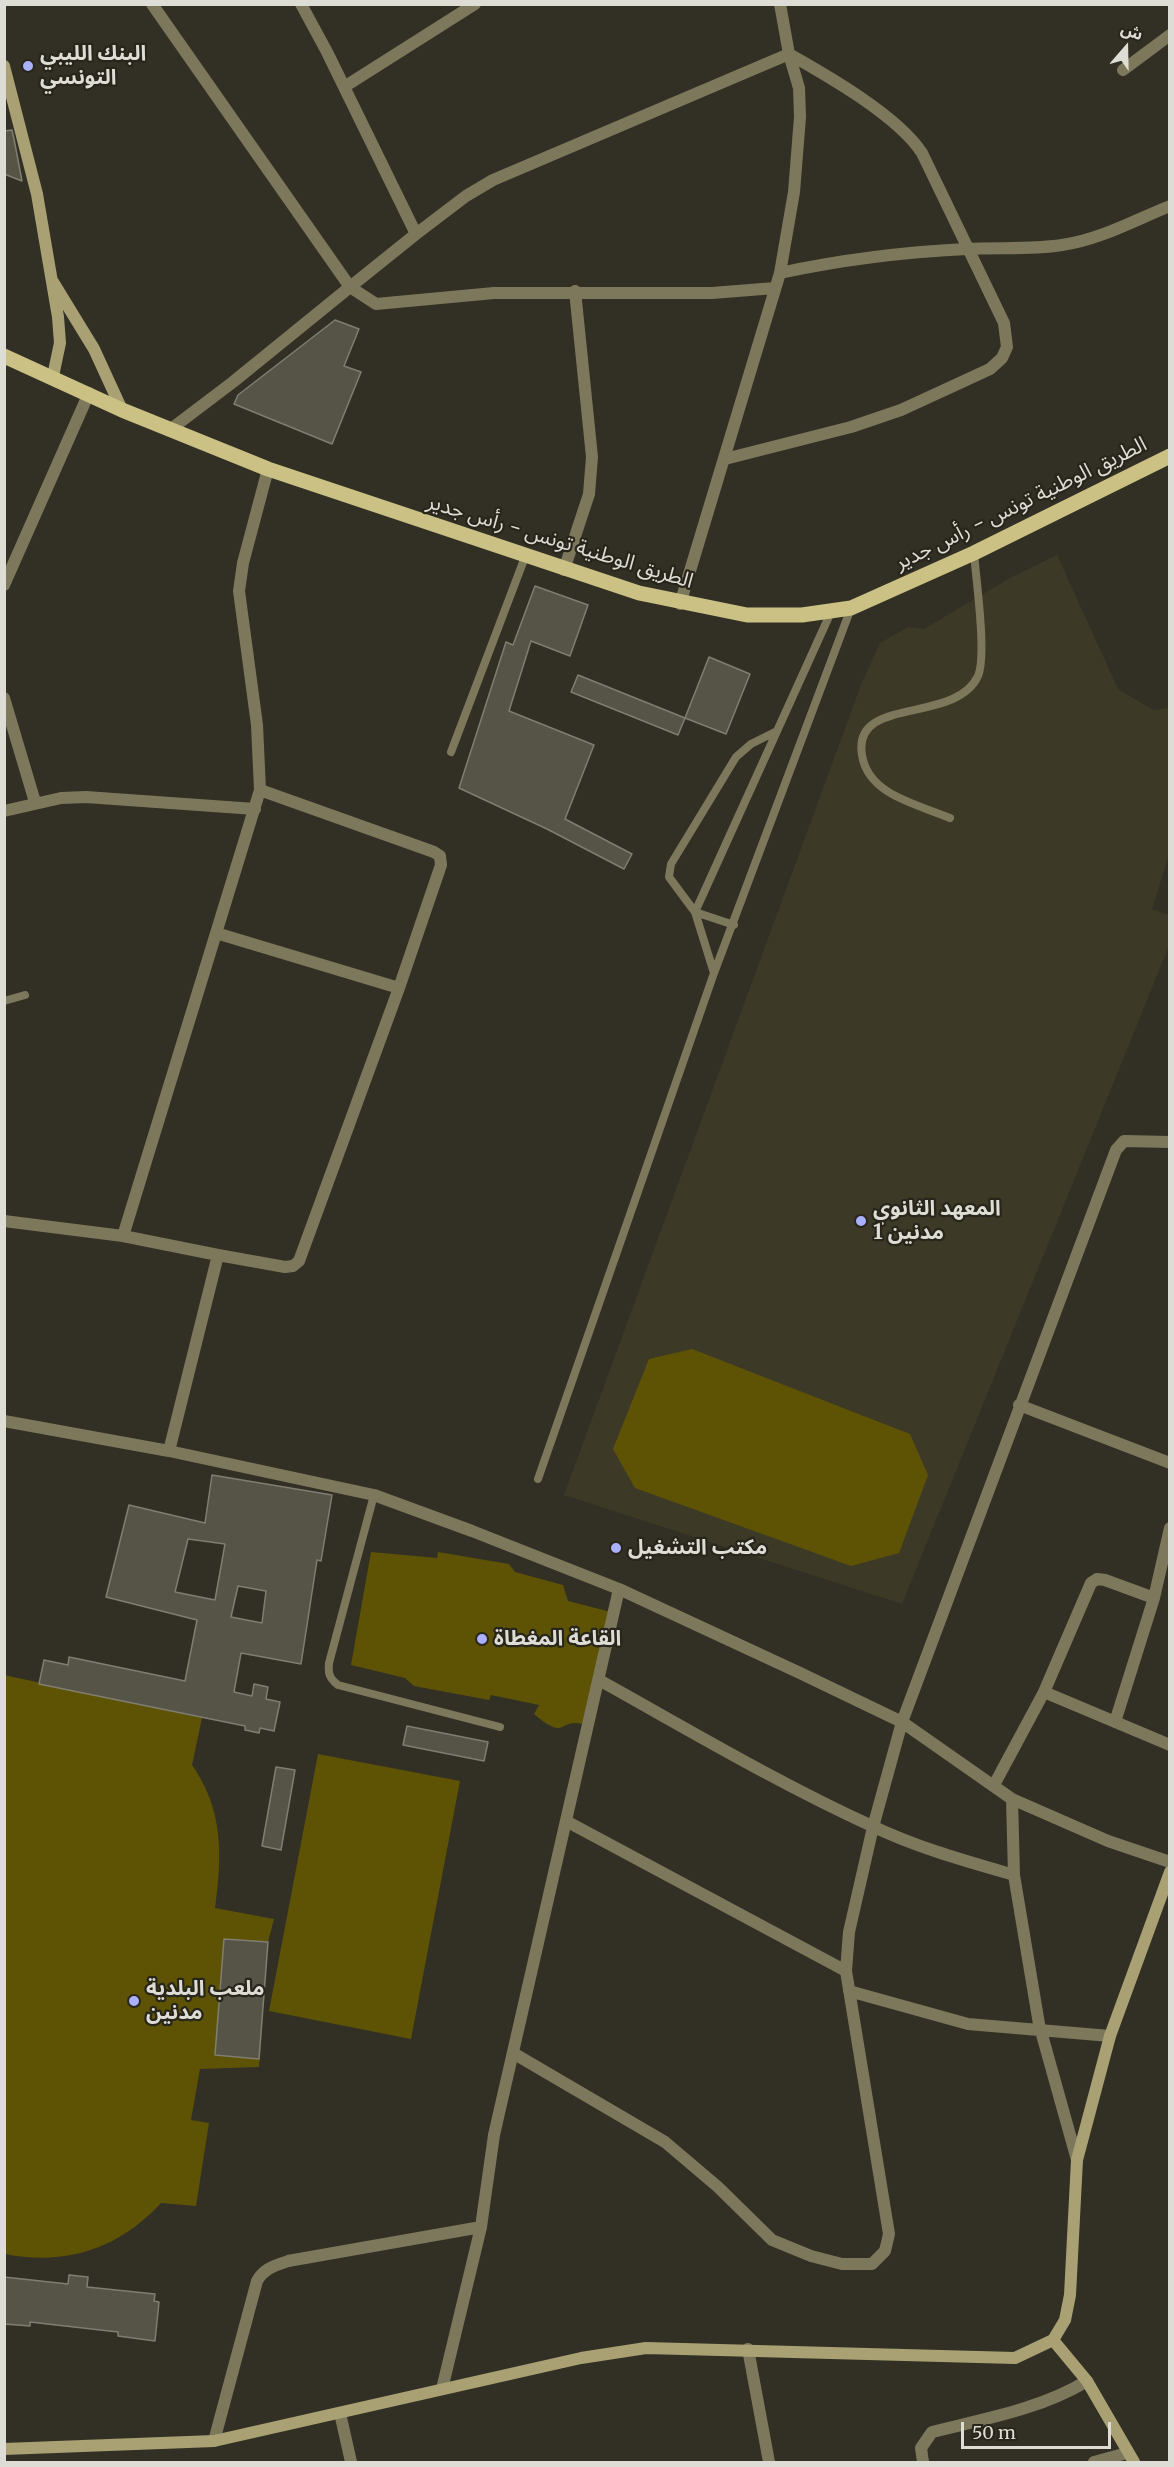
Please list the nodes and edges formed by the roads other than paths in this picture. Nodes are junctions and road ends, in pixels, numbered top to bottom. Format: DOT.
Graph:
graph roads {
  1 [pos="152,4"];
  2 [pos="301,4"];
  3 [pos="475,4"];
  4 [pos="780,4"];
  5 [pos="1170,35"];
  6 [pos="789,54"];
  7 [pos="4,66"];
  8 [pos="1123,70"];
  9 [pos="344,87"];
  10 [pos="1170,206"];
  11 [pos="416,234"];
  12 [pos="966,249"];
  13 [pos="780,273"];
  14 [pos="49,276"];
  15 [pos="350,287"];
  16 [pos="775,288"];
  17 [pos="575,291"];
  18 [pos="4,356"];
  19 [pos="53,376"];
  20 [pos="89,393"];
  21 [pos="122,410"];
  22 [pos="171,429"];
  23 [pos="1170,456"];
  24 [pos="725,459"];
  25 [pos="268,469"];
  26 [pos="974,553"];
  27 [pos="525,557"];
  28 [pos="564,570"];
  29 [pos="4,585"];
  30 [pos="680,604"];
  31 [pos="851,608"];
  32 [pos="831,612"];
  33 [pos="4,698"];
  34 [pos="777,731"];
  35 [pos="451,752"];
  36 [pos="260,790"];
  37 [pos="35,802"];
  38 [pos="255,809"];
  39 [pos="4,811"];
  40 [pos="950,818"];
  41 [pos="695,912"];
  42 [pos="734,925"];
  43 [pos="216,933"];
  44 [pos="714,973"];
  45 [pos="399,988"];
  46 [pos="25,995"];
  47 [pos="4,1000"];
  48 [pos="1170,1142"];
  49 [pos="4,1221"];
  50 [pos="123,1236"];
  51 [pos="218,1256"];
  52 [pos="1019,1406"];
  53 [pos="4,1421"];
  54 [pos="169,1451"];
  55 [pos="1170,1462"];
  56 [pos="538,1479"];
  57 [pos="374,1495"];
  58 [pos="1170,1528"];
  59 [pos="619,1589"];
  60 [pos="1154,1598"];
  61 [pos="599,1680"];
  62 [pos="1044,1692"];
  63 [pos="902,1722"];
  64 [pos="1115,1722"];
  65 [pos="500,1727"];
  66 [pos="1170,1745"];
  67 [pos="994,1785"];
  68 [pos="1012,1799"];
  69 [pos="566,1821"];
  70 [pos="873,1827"];
  71 [pos="1170,1862"];
  72 [pos="1170,1872"];
  73 [pos="1014,1875"];
  74 [pos="846,1971"];
  75 [pos="849,1991"];
  76 [pos="1041,2032"];
  77 [pos="1110,2036"];
  78 [pos="513,2053"];
  79 [pos="1077,2160"];
  80 [pos="481,2227"];
  81 [pos="1053,2340"];
  82 [pos="748,2349"];
  83 [pos="1087,2381"];
  84 [pos="442,2389"];
  85 [pos="340,2413"];
  86 [pos="214,2441"];
  87 [pos="4,2449"];
  88 [pos="1130,2458"];
  89 [pos="351,2463"];
  90 [pos="769,2463"];
  91 [pos="923,2463"];
  92 [pos="1094,2463"];
  1 -- 15 [label="street"];
  2 -- 9 [label="street"];
  3 -- 9 [label="street"];
  4 -- 6 [label="street"];
  5 -- 8 [label="street"];
  6 -- 11 [label="street"];
  6 -- 12 [label="street"];
  6 -- 13 [label="street"];
  7 -- 14 [label="main road"];
  9 -- 11 [label="street"];
  10 -- 12 [label="street"];
  11 -- 15 [label="street"];
  12 -- 13 [label="street"];
  12 -- 24 [label="street"];
  13 -- 16 [label="street"];
  14 -- 19 [label="main road"];
  14 -- 21 [label="main road"];
  15 -- 17 [label="street"];
  15 -- 22 [label="street"];
  16 -- 17 [label="street"];
  16 -- 24 [label="street"];
  17 -- 28 [label="street"];
  18 -- 19 [label="main road, الطريق الوطنية تونس - رأس جدير"];
  19 -- 20 [label="main road, الطريق الوطنية تونس - رأس جدير"];
  20 -- 21 [label="main road, الطريق الوطنية تونس - رأس جدير"];
  20 -- 29 [label="street"];
  21 -- 22 [label="main road, الطريق الوطنية تونس - رأس جدير"];
  22 -- 25 [label="main road, الطريق الوطنية تونس - رأس جدير"];
  23 -- 26 [label="main road, الطريق الوطنية تونس - رأس جدير"];
  24 -- 30 [label="street"];
  25 -- 27 [label="main road, الطريق الوطنية تونس - رأس جدير"];
  25 -- 36 [label="street"];
  26 -- 31 [label="main road, الطريق الوطنية تونس - رأس جدير"];
  26 -- 40 [label="lane"];
  27 -- 28 [label="main road, الطريق الوطنية تونس - رأس جدير"];
  27 -- 35 [label="lane"];
  28 -- 30 [label="main road, الطريق الوطنية تونس - رأس جدير"];
  30 -- 32 [label="main road, الطريق الوطنية تونس - رأس جدير"];
  31 -- 32 [label="main road, الطريق الوطنية تونس - رأس جدير"];
  31 -- 42 [label="lane"];
  32 -- 34 [label="lane"];
  33 -- 37 [label="street"];
  34 -- 41 [label="lane"];
  34 -- 41 [label="lane"];
  36 -- 38 [label="street"];
  36 -- 45 [label="street"];
  37 -- 38 [label="street"];
  37 -- 39 [label="street"];
  38 -- 43 [label="street"];
  41 -- 42 [label="lane"];
  41 -- 44 [label="lane"];
  42 -- 44 [label="lane"];
  43 -- 45 [label="street"];
  43 -- 50 [label="street"];
  44 -- 56 [label="lane"];
  45 -- 51 [label="street"];
  46 -- 47 [label="lane"];
  48 -- 52 [label="street"];
  49 -- 50 [label="street"];
  50 -- 51 [label="street"];
  51 -- 54 [label="street"];
  52 -- 55 [label="street"];
  52 -- 63 [label="street"];
  53 -- 54 [label="street"];
  54 -- 57 [label="street"];
  57 -- 59 [label="street"];
  57 -- 65 [label="lane"];
  58 -- 60 [label="street"];
  59 -- 61 [label="street"];
  59 -- 63 [label="street"];
  60 -- 62 [label="street"];
  60 -- 64 [label="street"];
  61 -- 69 [label="street"];
  61 -- 70 [label="street"];
  62 -- 64 [label="street"];
  62 -- 67 [label="street"];
  63 -- 67 [label="street"];
  63 -- 70 [label="street"];
  64 -- 66 [label="street"];
  67 -- 68 [label="street"];
  68 -- 71 [label="street"];
  68 -- 73 [label="street"];
  69 -- 74 [label="street"];
  69 -- 78 [label="street"];
  70 -- 73 [label="street"];
  70 -- 74 [label="street"];
  72 -- 77 [label="main road"];
  73 -- 76 [label="street"];
  74 -- 75 [label="street"];
  75 -- 76 [label="street"];
  75 -- 78 [label="street"];
  76 -- 77 [label="street"];
  76 -- 79 [label="street"];
  77 -- 79 [label="main road"];
  78 -- 80 [label="street"];
  79 -- 81 [label="main road"];
  80 -- 84 [label="street"];
  80 -- 86 [label="street"];
  81 -- 82 [label="main road"];
  81 -- 83 [label="main road"];
  82 -- 84 [label="main road"];
  82 -- 90 [label="street"];
  83 -- 88 [label="main road"];
  83 -- 91 [label="street"];
  84 -- 85 [label="main road"];
  85 -- 86 [label="main road"];
  85 -- 89 [label="street"];
  86 -- 87 [label="main road"];
  88 -- 92 [label="street"];
}
